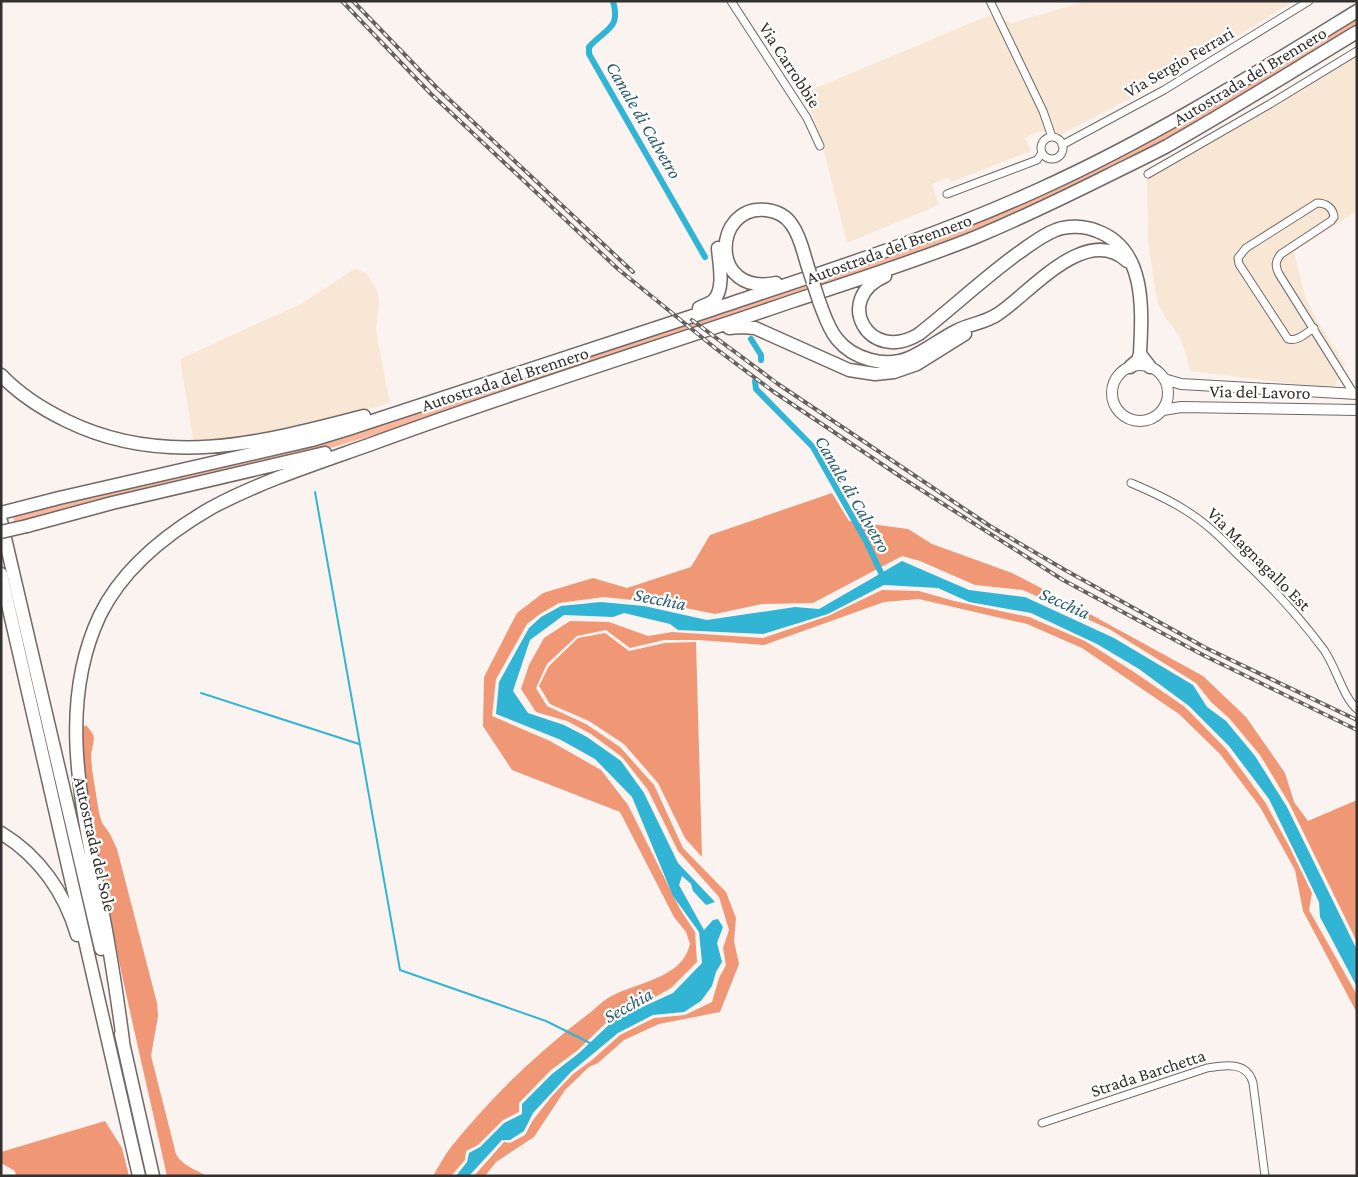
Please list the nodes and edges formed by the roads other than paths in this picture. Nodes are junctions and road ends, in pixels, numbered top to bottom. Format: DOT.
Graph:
graph roads {
  1 [pos="731,1"];
  2 [pos="990,1"];
  3 [pos="1309,1"];
  4 [pos="1357,11"];
  5 [pos="1357,32"];
  6 [pos="1357,51"];
  7 [pos="1052,137"];
  8 [pos="1062,145"];
  9 [pos="820,146"];
  10 [pos="1042,153"];
  11 [pos="1148,174"];
  12 [pos="947,194"];
  13 [pos="970,239"];
  14 [pos="867,258"];
  15 [pos="811,264"];
  16 [pos="1136,272"];
  17 [pos="978,285"];
  18 [pos="823,300"];
  19 [pos="979,323"];
  20 [pos="1314,328"];
  21 [pos="647,331"];
  22 [pos="640,353"];
  23 [pos="1140,354"];
  24 [pos="1130,367"];
  25 [pos="1150,367"];
  26 [pos="1,375"];
  27 [pos="1164,379"];
  28 [pos="461,392"];
  29 [pos="1356,394"];
  30 [pos="1163,410"];
  31 [pos="1357,410"];
  32 [pos="402,431"];
  33 [pos="1131,483"];
  34 [pos="1,513"];
  35 [pos="1,520"];
  36 [pos="1,532"];
  37 [pos="1,574"];
  38 [pos="1357,709"];
  39 [pos="1,833"];
  40 [pos="103,1014"];
  41 [pos="123,1041"];
  42 [pos="1042,1123"];
  43 [pos="140,1176"];
  44 [pos="153,1176"];
  45 [pos="1265,1176"];
  1 -- 9 [label="street, Via Carrobbie"];
  2 -- 7 [label="street"];
  3 -- 8 [label="street, Via Sergio Ferrari"];
  4 -- 14 [label="highway, Autostrada del Brennero"];
  5 -- 13 [label="highway, Autostrada del Brennero"];
  6 -- 11 [label="street"];
  7 -- 8 [label="street"];
  7 -- 10 [label="street"];
  8 -- 10 [label="street"];
  10 -- 12 [label="street"];
  13 -- 17 [label="highway"];
  13 -- 22 [label="highway, Autostrada del Brennero"];
  14 -- 15 [label="highway"];
  14 -- 21 [label="highway, Autostrada del Brennero"];
  15 -- 18 [label="highway, bridge"];
  15 -- 21 [label="highway"];
  16 -- 17 [label="highway"];
  16 -- 19 [label="highway"];
  16 -- 23 [label="highway"];
  17 -- 18 [label="highway"];
  18 -- 19 [label="highway"];
  19 -- 22 [label="highway"];
  20 -- 20 [label="street"];
  20 -- 29 [label="street"];
  21 -- 28 [label="highway, Autostrada del Brennero"];
  22 -- 32 [label="highway, Autostrada del Brennero"];
  23 -- 24 [label="highway"];
  23 -- 25 [label="highway"];
  24 -- 25 [label="main road"];
  24 -- 30 [label="main road, Via del Lavoro"];
  25 -- 27 [label="main road, Via del Lavoro"];
  26 -- 28 [label="highway"];
  27 -- 29 [label="main road, Via del Lavoro"];
  27 -- 30 [label="main road"];
  28 -- 34 [label="highway"];
  30 -- 31 [label="main road, Via del Lavoro"];
  32 -- 36 [label="highway, bridge"];
  32 -- 41 [label="highway"];
  33 -- 38 [label="street, Via Magnagallo Est"];
  35 -- 41 [label="highway, Autostrada del Sole"];
  37 -- 40 [label="highway, Autostrada del Sole"];
  39 -- 40 [label="highway"];
  40 -- 43 [label="highway, Autostrada del Sole"];
  41 -- 44 [label="highway, Autostrada del Sole"];
  42 -- 45 [label="street, Strada Barchetta"];
}
